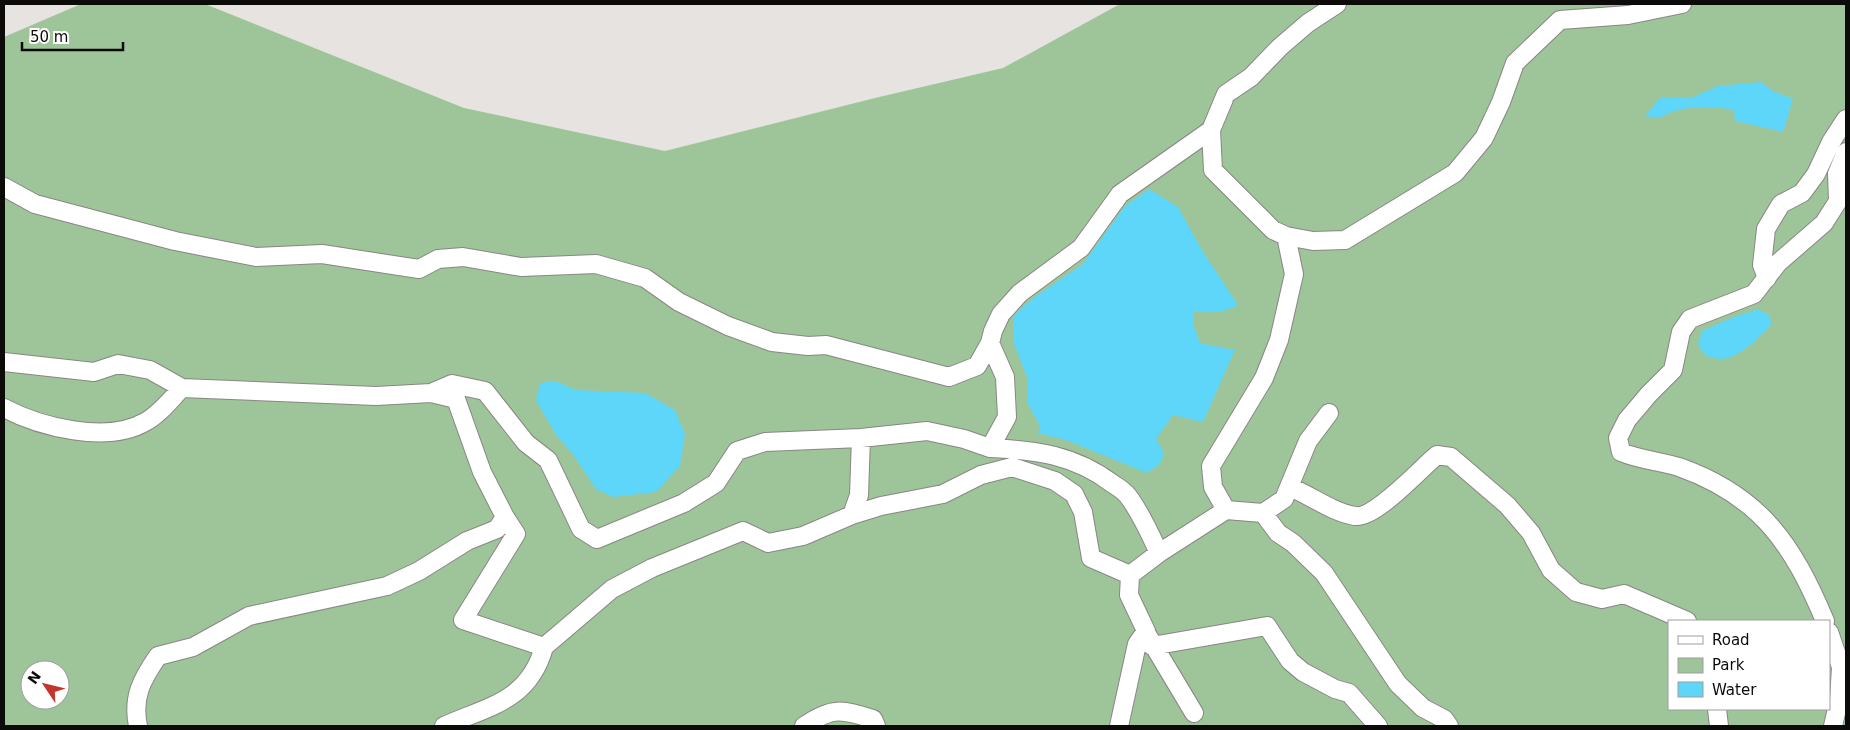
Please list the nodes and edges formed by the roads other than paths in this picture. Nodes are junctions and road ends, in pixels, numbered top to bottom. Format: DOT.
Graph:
graph roads {
  1 [pos="1337,4"];
  2 [pos="1682,4"];
  3 [pos="1846,119"];
  4 [pos="1211,130"];
  5 [pos="1846,152"];
  6 [pos="4,187"];
  7 [pos="1286,236"];
  8 [pos="1767,278"];
  9 [pos="990,343"];
  10 [pos="4,362"];
  11 [pos="182,388"];
  12 [pos="431,393"];
  13 [pos="4,408"];
  14 [pos="1329,413"];
  15 [pos="861,438"];
  16 [pos="990,448"];
  17 [pos="1289,487"];
  18 [pos="1226,510"];
  19 [pos="1263,513"];
  20 [pos="852,515"];
  21 [pos="505,517"];
  22 [pos="1159,553"];
  23 [pos="1130,575"];
  24 [pos="1685,620"];
  25 [pos="1825,620"];
  26 [pos="1830,635"];
  27 [pos="1149,638"];
  28 [pos="544,647"];
  29 [pos="1717,710"];
  30 [pos="1194,713"];
  31 [pos="138,726"];
  32 [pos="444,726"];
  33 [pos="804,726"];
  34 [pos="876,726"];
  35 [pos="1119,726"];
  36 [pos="1378,726"];
  37 [pos="1449,726"];
  38 [pos="1719,726"];
  39 [pos="1833,726"];
  1 -- 4 [label="lane"];
  2 -- 7 [label="lane"];
  3 -- 8 [label="lane"];
  4 -- 7 [label="lane"];
  4 -- 9 [label="lane"];
  5 -- 8 [label="lane"];
  6 -- 9 [label="lane"];
  7 -- 18 [label="lane"];
  8 -- 25 [label="lane"];
  9 -- 16 [label="lane"];
  10 -- 11 [label="lane"];
  11 -- 12 [label="lane"];
  11 -- 13 [label="lane"];
  12 -- 15 [label="lane"];
  12 -- 21 [label="lane"];
  14 -- 17 [label="lane"];
  15 -- 16 [label="lane"];
  15 -- 20 [label="lane"];
  16 -- 22 [label="lane"];
  17 -- 19 [label="lane"];
  17 -- 24 [label="lane"];
  18 -- 19 [label="lane"];
  18 -- 22 [label="lane"];
  19 -- 37 [label="lane"];
  20 -- 23 [label="lane"];
  20 -- 28 [label="lane"];
  21 -- 28 [label="lane"];
  21 -- 31 [label="lane"];
  22 -- 23 [label="lane"];
  23 -- 27 [label="lane"];
  26 -- 39 [label="lane"];
  27 -- 30 [label="lane"];
  27 -- 35 [label="lane"];
  27 -- 36 [label="lane"];
  28 -- 32 [label="lane"];
  29 -- 38 [label="lane"];
  33 -- 34 [label="lane"];
}
